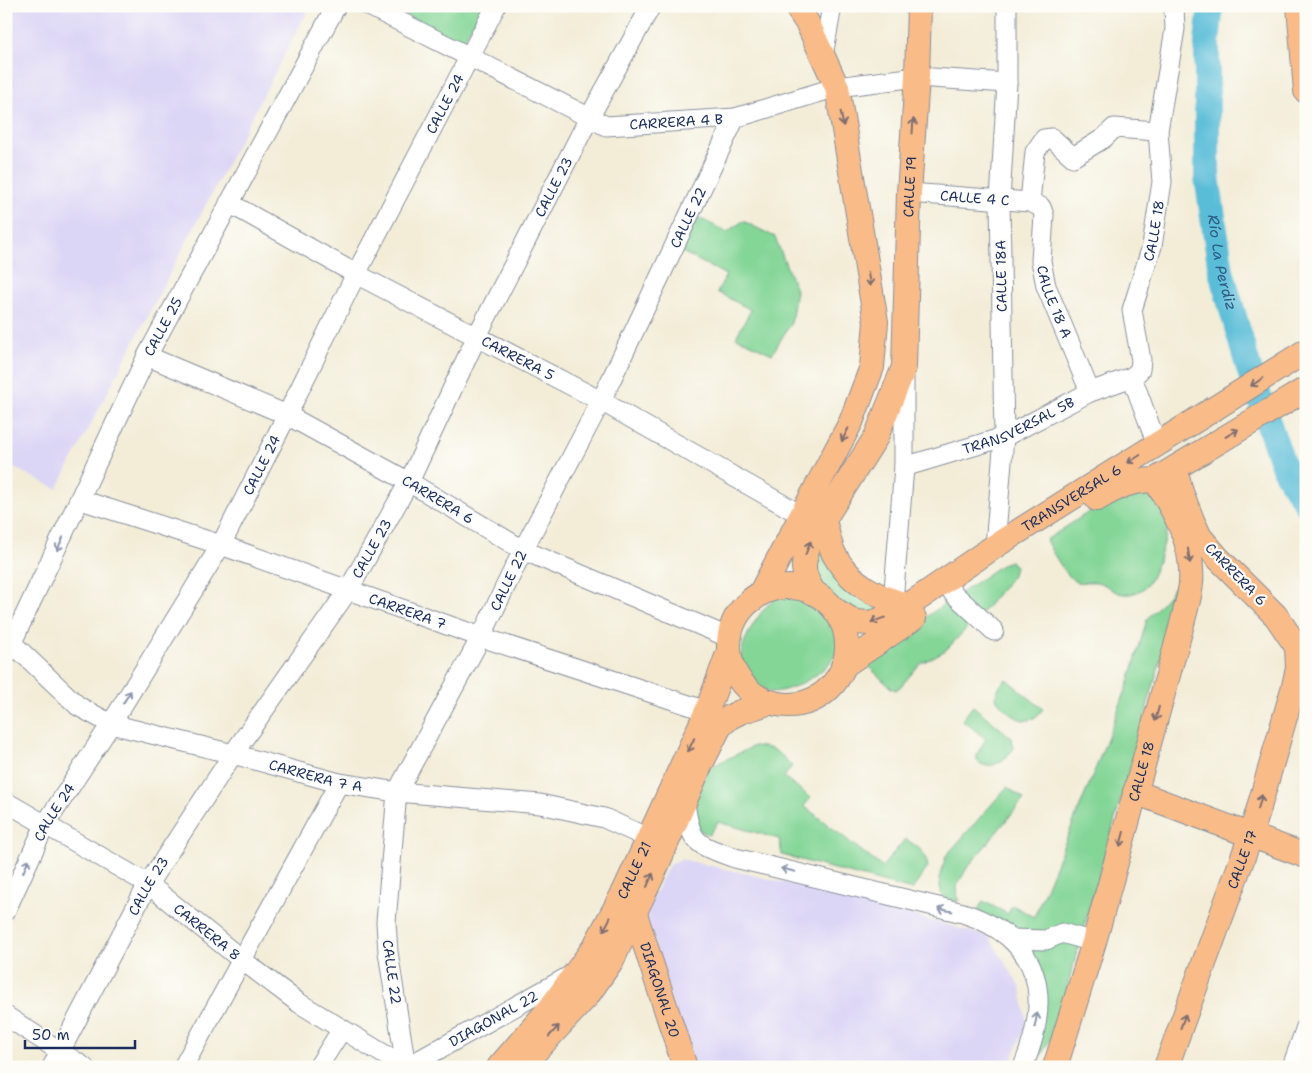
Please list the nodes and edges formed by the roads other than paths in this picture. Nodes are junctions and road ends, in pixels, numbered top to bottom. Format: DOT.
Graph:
graph roads {
  1 [pos="336,6"];
  2 [pos="369,6"];
  3 [pos="496,6"];
  4 [pos="651,6"];
  5 [pos="796,6"];
  6 [pos="832,6"];
  7 [pos="919,6"];
  8 [pos="1007,6"];
  9 [pos="1174,6"];
  10 [pos="1298,6"];
  11 [pos="469,56"];
  12 [pos="823,56"];
  13 [pos="917,77"];
  14 [pos="1007,83"];
  15 [pos="837,87"];
  16 [pos="1306,90"];
  17 [pos="589,118"];
  18 [pos="735,118"];
  19 [pos="1158,131"];
  20 [pos="909,193"];
  21 [pos="1000,200"];
  22 [pos="229,203"];
  23 [pos="1035,204"];
  24 [pos="356,274"];
  25 [pos="477,336"];
  26 [pos="1302,354"];
  27 [pos="147,356"];
  28 [pos="904,367"];
  29 [pos="1132,377"];
  30 [pos="1306,388"];
  31 [pos="1090,392"];
  32 [pos="601,401"];
  33 [pos="287,416"];
  34 [pos="1004,437"];
  35 [pos="1166,439"];
  36 [pos="1183,463"];
  37 [pos="904,467"];
  38 [pos="1155,480"];
  39 [pos="409,482"];
  40 [pos="81,500"];
  41 [pos="813,518"];
  42 [pos="221,545"];
  43 [pos="995,546"];
  44 [pos="522,550"];
  45 [pos="349,589"];
  46 [pos="814,593"];
  47 [pos="953,593"];
  48 [pos="749,602"];
  49 [pos="901,603"];
  50 [pos="835,610"];
  51 [pos="994,631"];
  52 [pos="481,637"];
  53 [pos="730,644"];
  54 [pos="1297,647"];
  55 [pos="9,649"];
  56 [pos="843,666"];
  57 [pos="770,702"];
  58 [pos="707,711"];
  59 [pos="111,724"];
  60 [pos="233,754"];
  61 [pos="339,783"];
  62 [pos="397,792"];
  63 [pos="1135,792"];
  64 [pos="6,802"];
  65 [pos="685,803"];
  66 [pos="45,825"];
  67 [pos="1251,836"];
  68 [pos="648,838"];
  69 [pos="1306,856"];
  70 [pos="148,884"];
  71 [pos="6,910"];
  72 [pos="635,914"];
  73 [pos="1012,939"];
  74 [pos="1094,942"];
  75 [pos="242,960"];
  76 [pos="579,971"];
  77 [pos="6,1016"];
  78 [pos="1306,1027"];
  79 [pos="342,1029"];
  80 [pos="56,1059"];
  81 [pos="1025,1062"];
  82 [pos="84,1067"];
  83 [pos="183,1067"];
  84 [pos="318,1067"];
  85 [pos="406,1067"];
  86 [pos="499,1067"];
  87 [pos="521,1067"];
  88 [pos="685,1067"];
  89 [pos="1050,1067"];
  90 [pos="1055,1067"];
  91 [pos="1166,1067"];
  92 [pos="1292,1067"];
  1 -- 22 [label="street, CALLE 25"];
  2 -- 11 [label="street, CARRERA 4 B"];
  3 -- 11 [label="street, CALLE 24"];
  4 -- 17 [label="street, CALLE 23"];
  5 -- 12 [label="main road"];
  6 -- 12 [label="street"];
  7 -- 13 [label="main road, CALLE 19"];
  8 -- 14 [label="street, CALLE 18A"];
  9 -- 19 [label="street, CALLE 18"];
  10 -- 16 [label="main road"];
  11 -- 17 [label="street, CARRERA 4 B"];
  11 -- 24 [label="street, CALLE 24"];
  12 -- 15 [label="main road"];
  13 -- 14 [label="street, CARRERA 4 B"];
  13 -- 15 [label="street, CARRERA 4 B"];
  20 -- 13 [label="main road, CALLE 19, one-way"];
  14 -- 21 [label="street, CALLE 18A"];
  15 -- 18 [label="street, CARRERA 4 B"];
  15 -- 41 [label="main road, one-way"];
  17 -- 18 [label="street, CARRERA 4 B"];
  17 -- 25 [label="street, CALLE 23"];
  18 -- 32 [label="street, CALLE 22"];
  19 -- 23 [label="street, CALLE 18 A"];
  19 -- 29 [label="street, CALLE 18"];
  20 -- 21 [label="street, CALLE 4 C"];
  20 -- 28 [label="main road, CALLE 19"];
  21 -- 23 [label="street, CALLE 4 C"];
  21 -- 34 [label="street, CALLE 18A"];
  22 -- 24 [label="street, CARRERA 5"];
  22 -- 27 [label="street, CALLE 25"];
  23 -- 31 [label="street, CALLE 18 A"];
  24 -- 25 [label="street, CARRERA 5"];
  24 -- 33 [label="street, CALLE 24"];
  25 -- 32 [label="street, CARRERA 5"];
  25 -- 39 [label="street, CALLE 23"];
  26 -- 35 [label="main road, TRANSVERSAL 6, one-way"];
  27 -- 33 [label="street, CARRERA 6"];
  27 -- 40 [label="street, CALLE 25"];
  28 -- 37 [label="street, CALLE 19"];
  28 -- 41 [label="main road, CALLE 19"];
  29 -- 31 [label="street, TRANSVERSAL 5B"];
  29 -- 35 [label="street"];
  36 -- 30 [label="main road, TRANSVERSAL 6, one-way"];
  31 -- 34 [label="street, TRANSVERSAL 5B"];
  32 -- 41 [label="street, CARRERA 5"];
  32 -- 44 [label="street, CALLE 22"];
  33 -- 39 [label="street, CARRERA 6"];
  33 -- 42 [label="street, CALLE 24"];
  34 -- 37 [label="street, TRANSVERSAL 5B"];
  34 -- 43 [label="street, CALLE 18A"];
  35 -- 43 [label="main road, TRANSVERSAL 6, one-way"];
  36 -- 38 [label="main road, TRANSVERSAL 6"];
  36 -- 54 [label="main road, CARRERA 6"];
  37 -- 49 [label="street, CALLE 19"];
  38 -- 47 [label="main road, TRANSVERSAL 6"];
  38 -- 63 [label="main road, CALLE 18, one-way"];
  39 -- 44 [label="street, CARRERA 6"];
  39 -- 45 [label="street, CALLE 23"];
  40 -- 42 [label="street, CARRERA 7"];
  40 -- 55 [label="street, CALLE 25, one-way"];
  46 -- 41 [label="main road, CALLE 19, one-way"];
  41 -- 48 [label="main road"];
  41 -- 49 [label="main road"];
  42 -- 45 [label="street, CARRERA 7"];
  59 -- 42 [label="street, CALLE 24, one-way"];
  43 -- 49 [label="main road, TRANSVERSAL 6"];
  44 -- 52 [label="street, CALLE 22"];
  44 -- 53 [label="street, CARRERA 6"];
  45 -- 52 [label="street, CARRERA 7"];
  45 -- 60 [label="street, CALLE 23"];
  46 -- 48 [label="main road, CALLE 21"];
  46 -- 50 [label="main road, CALLE 21"];
  47 -- 51 [label="street"];
  47 -- 56 [label="main road, TRANSVERSAL 6"];
  48 -- 53 [label="main road, CALLE 21"];
  49 -- 50 [label="main road, TRANSVERSAL 6, one-way"];
  50 -- 56 [label="main road, CALLE 21"];
  52 -- 58 [label="street, CARRERA 7"];
  52 -- 62 [label="street, CALLE 22"];
  53 -- 57 [label="main road, CALLE 21"];
  53 -- 58 [label="main road, CALLE 21"];
  67 -- 54 [label="main road, CALLE 17, one-way"];
  55 -- 59 [label="street, CARRERA 7 A"];
  56 -- 57 [label="main road, CALLE 21"];
  57 -- 65 [label="main road, CALLE 21"];
  58 -- 68 [label="main road, CALLE 21, one-way"];
  59 -- 60 [label="street, CARRERA 7 A"];
  59 -- 66 [label="street, CALLE 24"];
  60 -- 61 [label="street, CARRERA 7 A"];
  60 -- 70 [label="street, CALLE 23"];
  61 -- 62 [label="street, CARRERA 7 A"];
  61 -- 75 [label="street"];
  62 -- 68 [label="street, CARRERA 7 A"];
  62 -- 85 [label="street, CALLE 22"];
  63 -- 67 [label="main road"];
  63 -- 74 [label="main road, CALLE 18, one-way"];
  64 -- 66 [label="street, CARRERA 8"];
  72 -- 65 [label="main road, CALLE 21, one-way"];
  73 -- 65 [label="street, one-way"];
  66 -- 70 [label="street, CARRERA 8"];
  71 -- 66 [label="street, CALLE 24, one-way"];
  67 -- 69 [label="main road"];
  91 -- 67 [label="main road, CALLE 17, one-way"];
  68 -- 76 [label="main road, CALLE 21, one-way"];
  70 -- 75 [label="street, CARRERA 8"];
  70 -- 80 [label="street, CALLE 23"];
  87 -- 72 [label="main road, CALLE 21, one-way"];
  72 -- 88 [label="main road, DIAGONAL 20"];
  73 -- 74 [label="street"];
  81 -- 73 [label="street, one-way"];
  74 -- 90 [label="main road, CALLE 18"];
  75 -- 79 [label="street, CARRERA 8"];
  75 -- 83 [label="street"];
  76 -- 85 [label="street, DIAGONAL 22"];
  76 -- 86 [label="main road, CALLE 21"];
  77 -- 80 [label="street"];
  78 -- 92 [label="street"];
  79 -- 84 [label="street"];
  79 -- 85 [label="street, CARRERA 8"];
  80 -- 82 [label="street"];
  81 -- 89 [label="street"];
}
